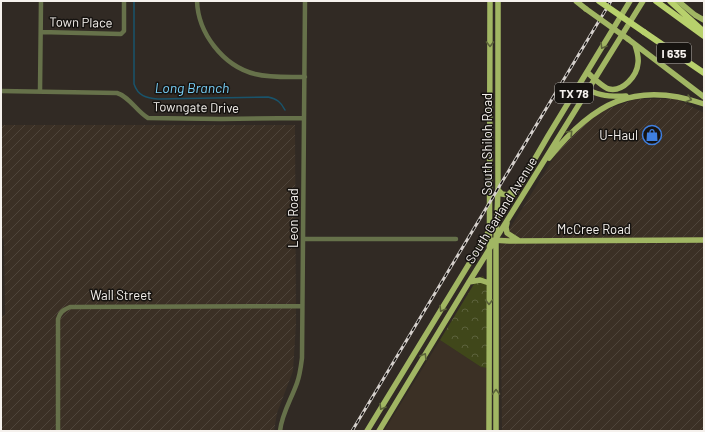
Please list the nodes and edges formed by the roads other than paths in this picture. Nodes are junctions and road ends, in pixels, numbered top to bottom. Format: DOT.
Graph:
graph roads {
  1 [pos="41,1"];
  2 [pos="124,1"];
  3 [pos="197,1"];
  4 [pos="305,1"];
  5 [pos="576,1"];
  6 [pos="599,1"];
  7 [pos="630,1"];
  8 [pos="643,1"];
  9 [pos="656,1"];
  10 [pos="670,1"];
  11 [pos="490,3"];
  12 [pos="498,3"];
  13 [pos="677,4"];
  14 [pos="704,20"];
  15 [pos="41,32"];
  16 [pos="704,32"];
  17 [pos="704,36"];
  18 [pos="635,44"];
  19 [pos="490,61"];
  20 [pos="602,68"];
  21 [pos="587,72"];
  22 [pos="704,72"];
  23 [pos="305,78"];
  24 [pos="595,79"];
  25 [pos="498,82"];
  26 [pos="600,82"];
  27 [pos="579,84"];
  28 [pos="588,90"];
  29 [pos="1,91"];
  30 [pos="40,92"];
  31 [pos="641,95"];
  32 [pos="704,97"];
  33 [pos="704,104"];
  34 [pos="304,118"];
  35 [pos="537,174"];
  36 [pos="519,186"];
  37 [pos="498,190"];
  38 [pos="497,218"];
  39 [pos="508,219"];
  40 [pos="489,232"];
  41 [pos="304,239"];
  42 [pos="456,239"];
  43 [pos="486,240"];
  44 [pos="496,240"];
  45 [pos="704,240"];
  46 [pos="520,241"];
  47 [pos="489,249"];
  48 [pos="468,282"];
  49 [pos="489,283"];
  50 [pos="302,306"];
  51 [pos="489,422"];
  52 [pos="496,422"];
  53 [pos="489,430"];
  54 [pos="496,430"];
  55 [pos="58,431"];
  56 [pos="280,431"];
  57 [pos="367,431"];
  58 [pos="378,431"];
  1 -- 15 [label="street"];
  2 -- 15 [label="street, Town Place"];
  3 -- 23 [label="street"];
  4 -- 23 [label="street, Leon Road"];
  5 -- 18 [label="main road, bridge"];
  6 -- 22 [label="highway, I 635, bridge"];
  7 -- 21 [label="main road, South Garland Avenue / TX 78, one-way"];
  8 -- 20 [label="main road, South Garland Avenue / TX 78"];
  9 -- 17 [label="highway, I 635"];
  10 -- 13 [label="highway"];
  11 -- 12 [label="main road"];
  11 -- 19 [label="main road, South Shiloh Road, one-way"];
  12 -- 25 [label="main road, South Shiloh Road"];
  13 -- 14 [label="main road"];
  13 -- 16 [label="highway"];
  15 -- 30 [label="street"];
  18 -- 26 [label="main road"];
  18 -- 32 [label="main road"];
  19 -- 25 [label="main road"];
  19 -- 40 [label="main road, South Shiloh Road"];
  20 -- 24 [label="main road, South Garland Avenue / TX 78"];
  20 -- 26 [label="main road"];
  21 -- 24 [label="main road"];
  21 -- 27 [label="main road, South Garland Avenue / TX 78"];
  23 -- 34 [label="street, Leon Road"];
  24 -- 26 [label="main road"];
  24 -- 28 [label="main road, South Garland Avenue / TX 78"];
  25 -- 37 [label="main road, South Shiloh Road"];
  27 -- 28 [label="main road"];
  27 -- 36 [label="main road, South Garland Avenue / TX 78"];
  28 -- 31 [label="main road"];
  28 -- 35 [label="main road, South Garland Avenue / TX 78"];
  29 -- 30 [label="street, Towngate Drive"];
  30 -- 34 [label="street, Towngate Drive"];
  31 -- 33 [label="main road, one-way"];
  35 -- 31 [label="main road, one-way"];
  34 -- 41 [label="street, Leon Road"];
  35 -- 39 [label="main road, South Garland Avenue / TX 78"];
  36 -- 37 [label="main road"];
  36 -- 38 [label="main road, South Garland Avenue / TX 78"];
  37 -- 38 [label="main road, South Shiloh Road"];
  38 -- 40 [label="main road, South Garland Avenue / TX 78"];
  38 -- 44 [label="main road, South Shiloh Road"];
  39 -- 44 [label="main road, South Garland Avenue / TX 78"];
  39 -- 46 [label="main road"];
  40 -- 43 [label="main road, South Garland Avenue / TX 78"];
  41 -- 42 [label="street"];
  41 -- 50 [label="street, Leon Road"];
  43 -- 44 [label="main road, McCree Road"];
  43 -- 47 [label="main road"];
  43 -- 57 [label="main road, South Garland Avenue / TX 78, one-way"];
  44 -- 46 [label="main road, McCree Road"];
  44 -- 47 [label="main road, South Garland Avenue / TX 78"];
  52 -- 44 [label="main road, South Shiloh Road, one-way"];
  45 -- 46 [label="main road, McCree Road"];
  47 -- 48 [label="main road, South Garland Avenue / TX 78"];
  47 -- 49 [label="main road"];
  48 -- 49 [label="main road"];
  58 -- 48 [label="main road, South Garland Avenue / TX 78, one-way"];
  49 -- 51 [label="main road, one-way"];
  50 -- 55 [label="street, Wall Street"];
  50 -- 56 [label="street, Leon Road"];
  51 -- 52 [label="main road"];
  51 -- 53 [label="main road"];
  52 -- 54 [label="main road, South Shiloh Road"];
  53 -- 54 [label="main road"];
}
